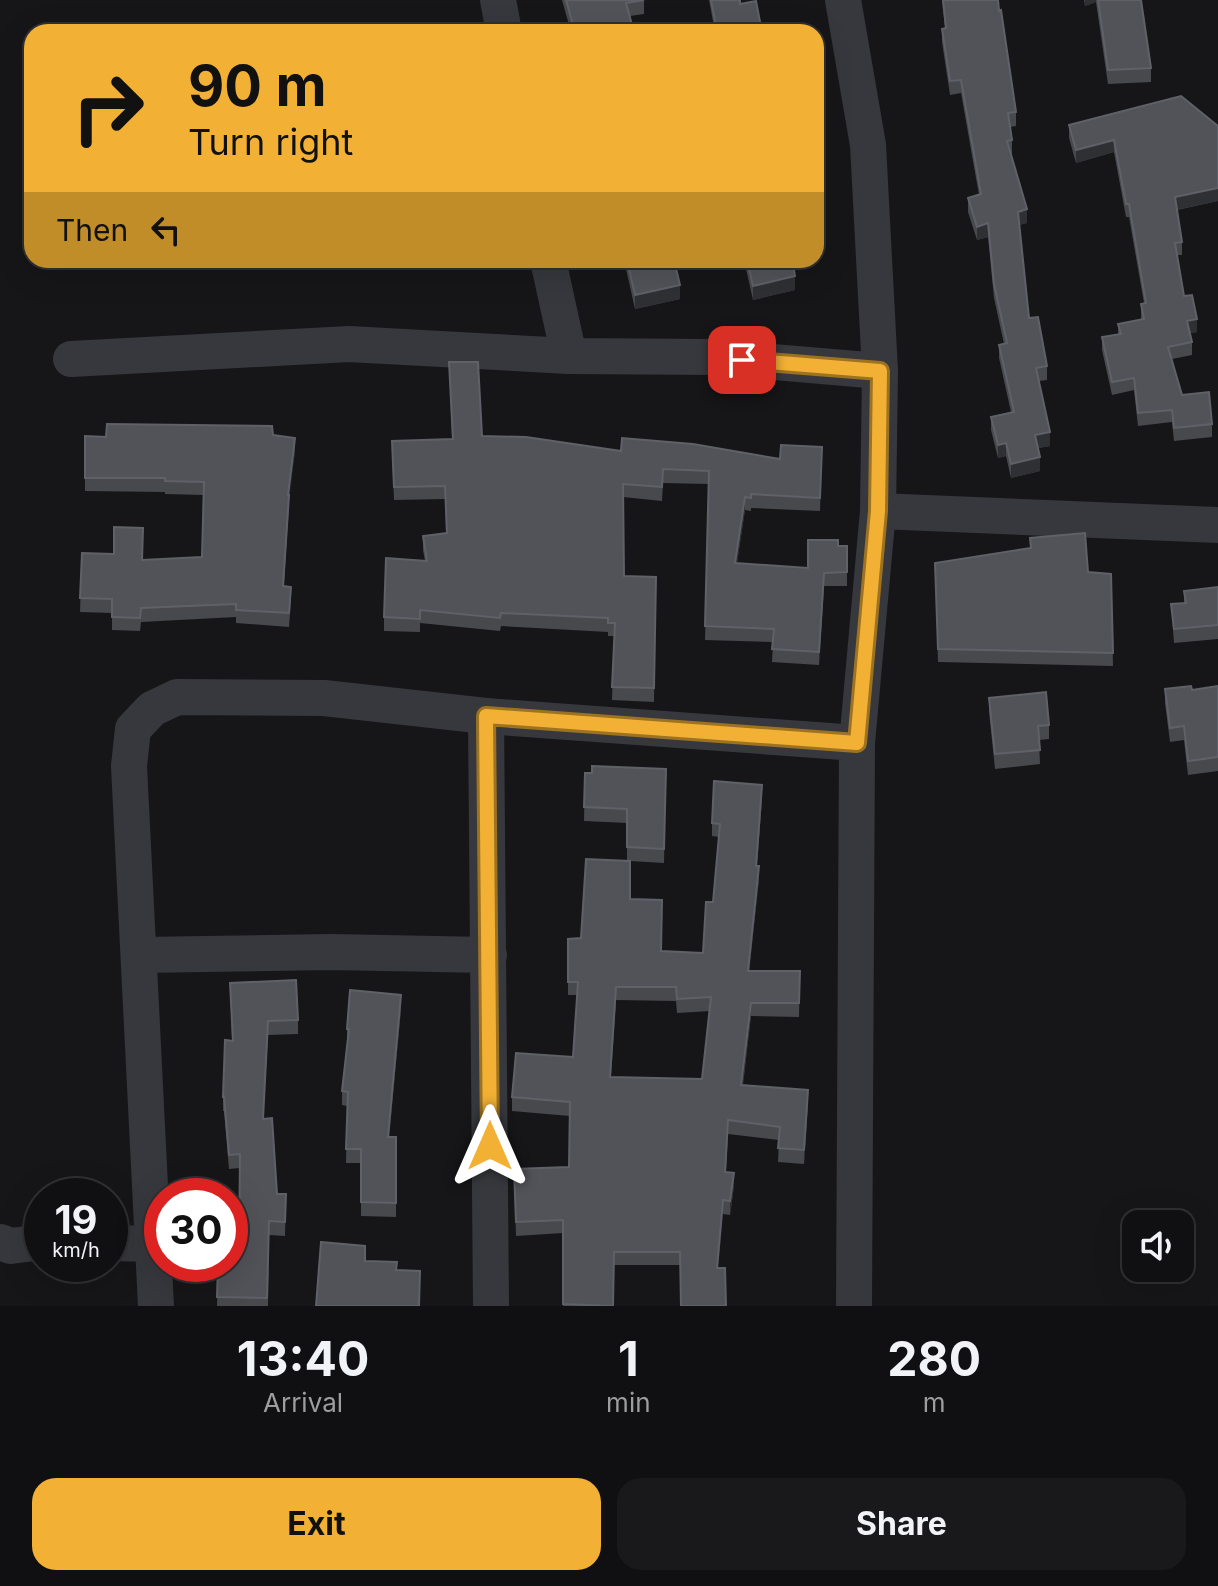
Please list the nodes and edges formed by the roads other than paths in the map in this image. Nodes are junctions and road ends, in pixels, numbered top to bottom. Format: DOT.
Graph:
graph roads {
  1 [pos="498,0"];
  2 [pos="843,0"];
  3 [pos="502,24"];
  4 [pos="550,268"];
  5 [pos="569,356"];
  6 [pos="71,359"];
  7 [pos="880,371"];
  8 [pos="878,511"];
  9 [pos="1218,525"];
  10 [pos="486,716"];
  11 [pos="857,743"];
  12 [pos="139,955"];
  13 [pos="489,955"];
  14 [pos="151,1178"];
  15 [pos="0,1242"];
  16 [pos="24,1244"];
  17 [pos="155,1282"];
  18 [pos="156,1306"];
  19 [pos="491,1306"];
  20 [pos="854,1306"];
  1 -- 3 [label="street"];
  2 -- 7 [label="street"];
  4 -- 5 [label="street"];
  5 -- 6 [label="street"];
  5 -- 7 [label="street"];
  7 -- 8 [label="street"];
  8 -- 9 [label="street"];
  8 -- 11 [label="street"];
  10 -- 11 [label="street"];
  10 -- 12 [label="street"];
  10 -- 13 [label="street"];
  11 -- 20 [label="street"];
  12 -- 13 [label="street"];
  12 -- 14 [label="street"];
  13 -- 19 [label="street"];
  15 -- 16 [label="street"];
  17 -- 18 [label="street"];
}
